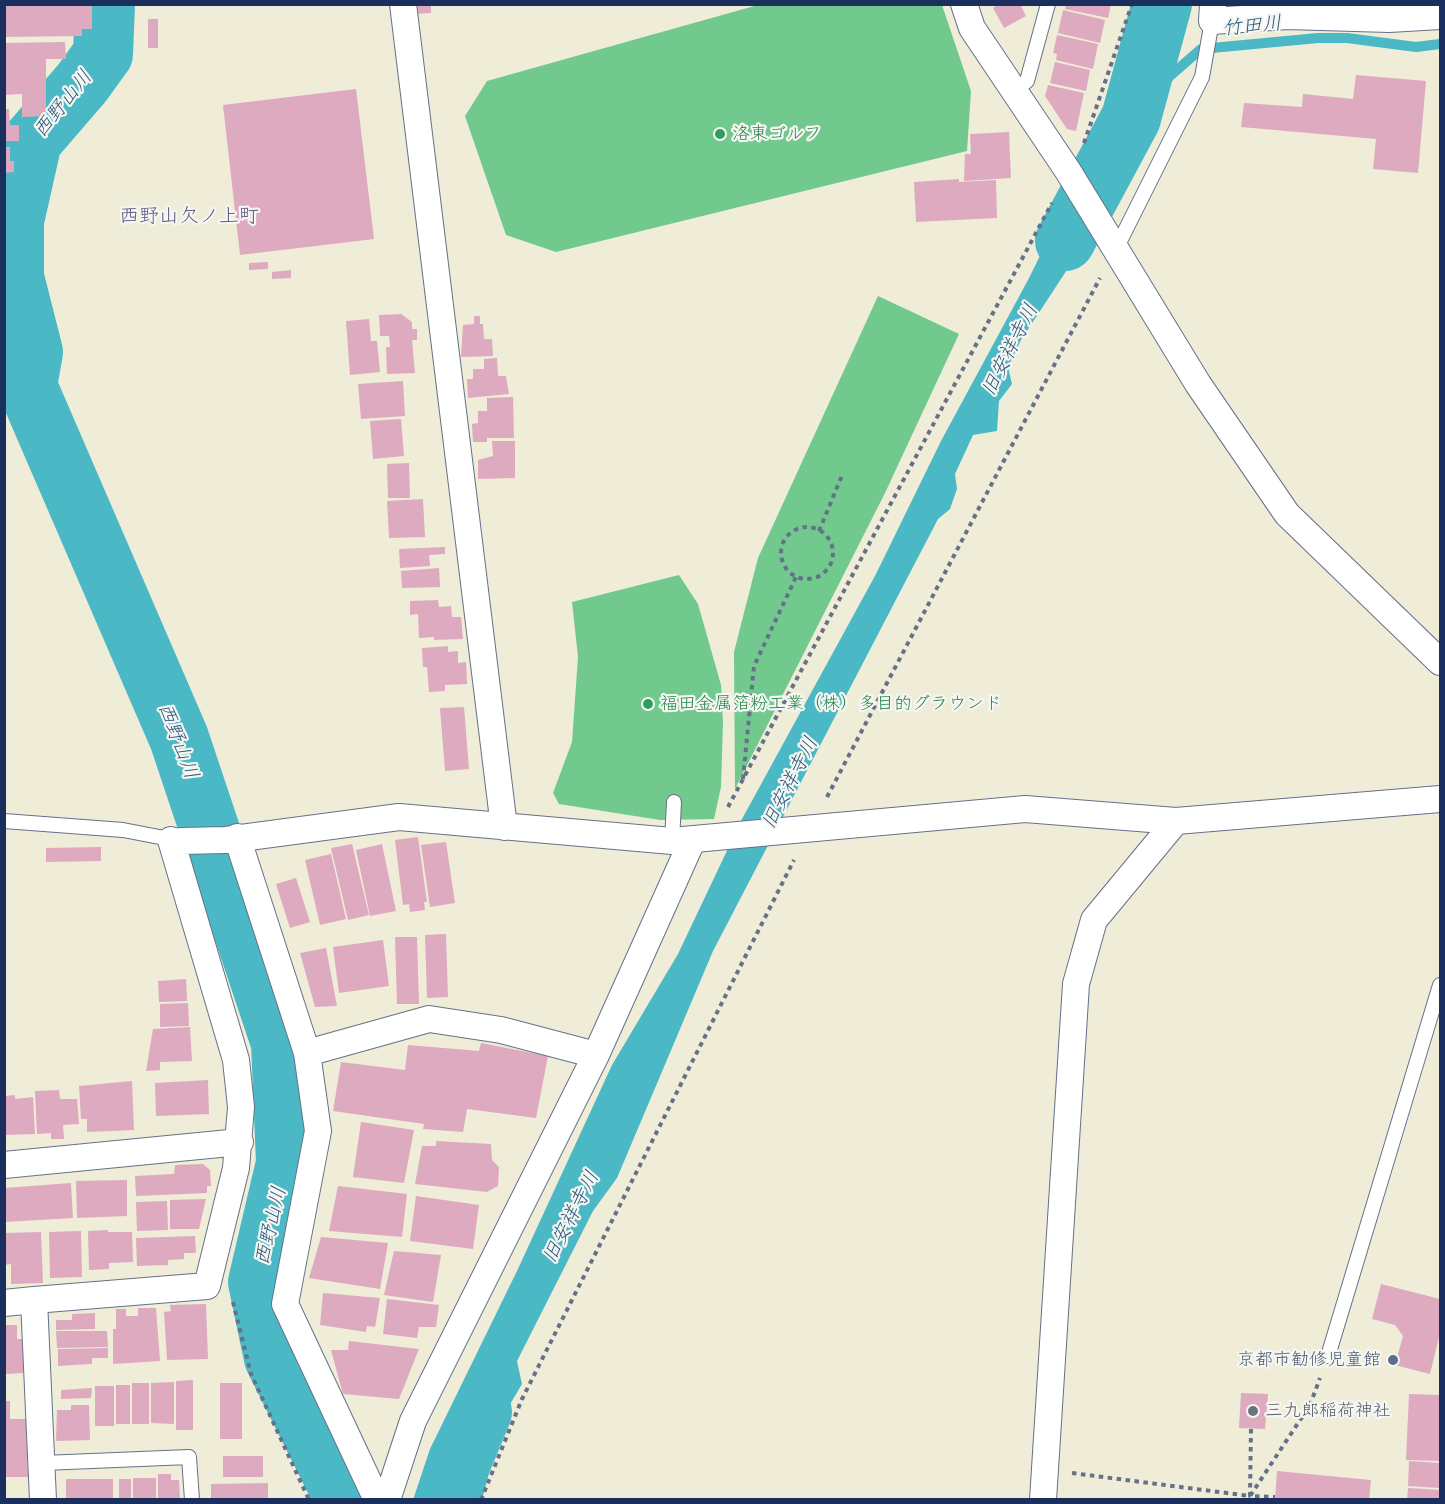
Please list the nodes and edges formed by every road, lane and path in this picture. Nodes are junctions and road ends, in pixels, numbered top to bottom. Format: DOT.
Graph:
graph roads {
  1 [pos="403,4"];
  2 [pos="963,4"];
  3 [pos="1048,4"];
  4 [pos="1132,4"];
  5 [pos="1440,16"];
  6 [pos="1212,20"];
  7 [pos="1014,92"];
  8 [pos="1068,171"];
  9 [pos="1116,249"];
  10 [pos="843,474"];
  11 [pos="819,531"];
  12 [pos="796,577"];
  13 [pos="1440,662"];
  14 [pos="743,782"];
  15 [pos="1440,799"];
  16 [pos="675,802"];
  17 [pos="4,821"];
  18 [pos="1176,821"];
  19 [pos="504,827"];
  20 [pos="807,829"];
  21 [pos="232,839"];
  22 [pos="700,839"];
  23 [pos="176,840"];
  24 [pos="1440,985"];
  25 [pos="307,1053"];
  26 [pos="596,1055"];
  27 [pos="240,1142"];
  28 [pos="4,1165"];
  29 [pos="34,1300"];
  30 [pos="232,1300"];
  31 [pos="4,1303"];
  32 [pos="1328,1356"];
  33 [pos="1251,1429"];
  34 [pos="43,1463"];
  35 [pos="1086,1475"];
  36 [pos="1250,1496"];
  37 [pos="1275,1497"];
  38 [pos="42,1500"];
  39 [pos="192,1500"];
  40 [pos="309,1500"];
  41 [pos="377,1500"];
  42 [pos="387,1500"];
  43 [pos="480,1500"];
  44 [pos="1043,1500"];
  1 -- 19 [label="street"];
  2 -- 7 [label="street"];
  3 -- 7 [label="lane"];
  4 -- 8 [label="path"];
  5 -- 6 [label="street"];
  6 -- 9 [label="lane"];
  7 -- 8 [label="street"];
  8 -- 9 [label="street"];
  8 -- 14 [label="path"];
  9 -- 13 [label="street"];
  9 -- 20 [label="path"];
  10 -- 11 [label="path"];
  11 -- 12 [label="path"];
  11 -- 12 [label="path"];
  12 -- 14 [label="path"];
  14 -- 22 [label="path"];
  15 -- 18 [label="street"];
  16 -- 22 [label="lane"];
  17 -- 23 [label="lane"];
  18 -- 20 [label="street"];
  18 -- 44 [label="street"];
  19 -- 21 [label="street"];
  19 -- 22 [label="street"];
  20 -- 22 [label="street"];
  20 -- 43 [label="path"];
  21 -- 23 [label="street"];
  21 -- 25 [label="street"];
  22 -- 26 [label="street"];
  23 -- 27 [label="street"];
  24 -- 32 [label="lane"];
  25 -- 26 [label="street"];
  25 -- 41 [label="street"];
  26 -- 42 [label="street"];
  27 -- 28 [label="street"];
  27 -- 29 [label="street"];
  29 -- 31 [label="street"];
  29 -- 34 [label="street"];
  30 -- 40 [label="path"];
  32 -- 36 [label="path"];
  33 -- 36 [label="path"];
  34 -- 38 [label="street"];
  34 -- 39 [label="lane"];
  35 -- 36 [label="path"];
  36 -- 37 [label="path"];
}
